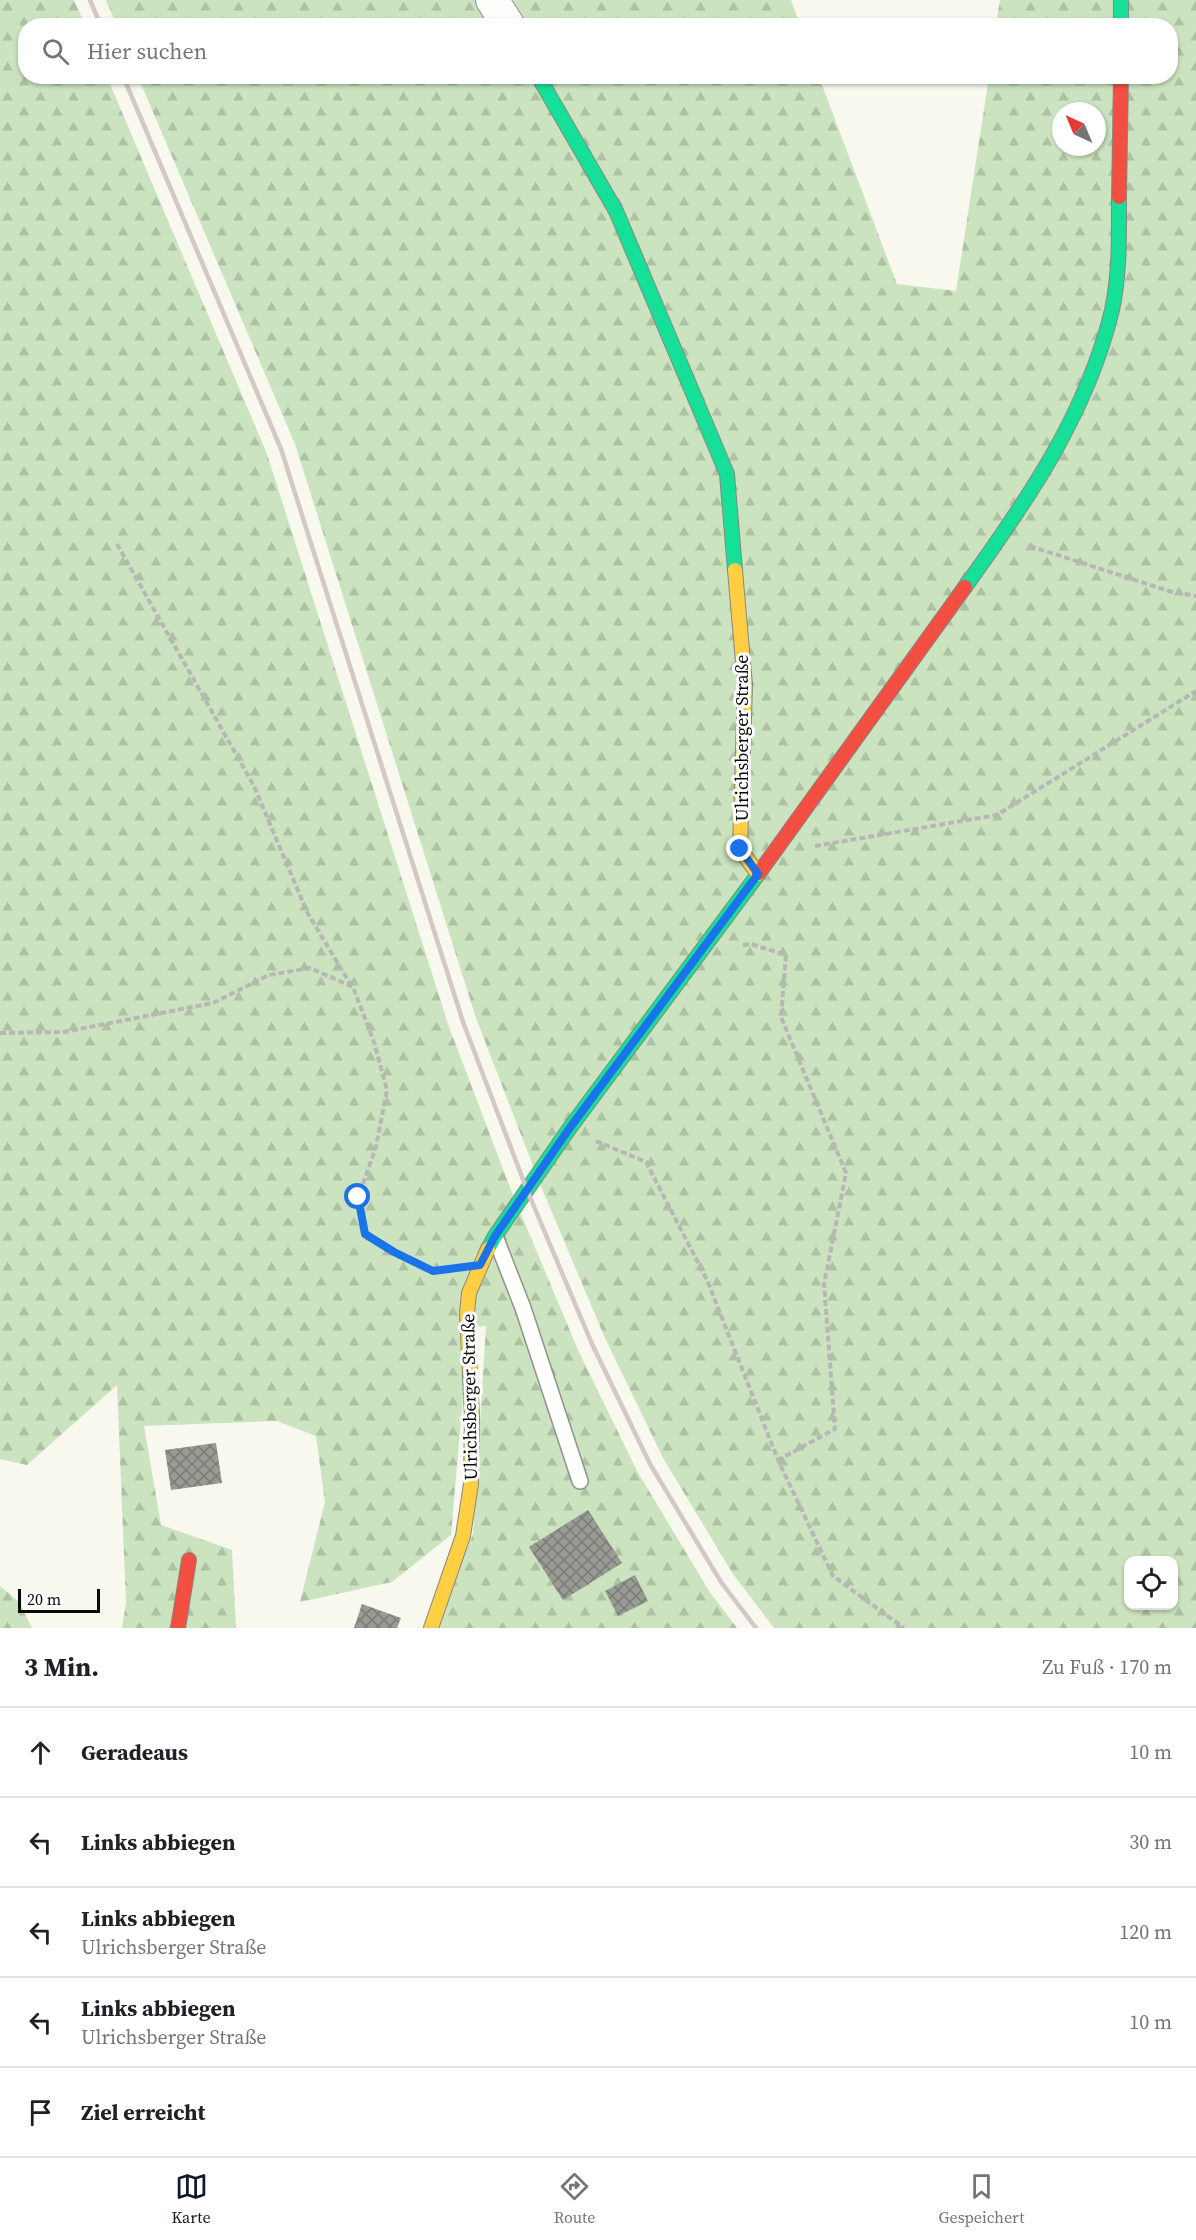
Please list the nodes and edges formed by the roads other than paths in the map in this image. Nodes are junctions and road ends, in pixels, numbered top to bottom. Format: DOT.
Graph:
graph roads {
  1 [pos="492,0"];
  2 [pos="1121,0"];
  3 [pos="504,18"];
  4 [pos="1121,18"];
  5 [pos="543,84"];
  6 [pos="1121,84"];
  7 [pos="758,874"];
  8 [pos="495,1236"];
  9 [pos="580,1482"];
  10 [pos="189,1560"];
  11 [pos="178,1628"];
  12 [pos="431,1628"];
  1 -- 3 [label="street"];
  2 -- 4 [label="street"];
  5 -- 7 [label="street, Ulrichsberger Straße"];
  6 -- 7 [label="street"];
  7 -- 8 [label="street, Ulrichsberger Straße"];
  8 -- 9 [label="lane"];
  8 -- 12 [label="street, Ulrichsberger Straße"];
  10 -- 11 [label="street"];
}
